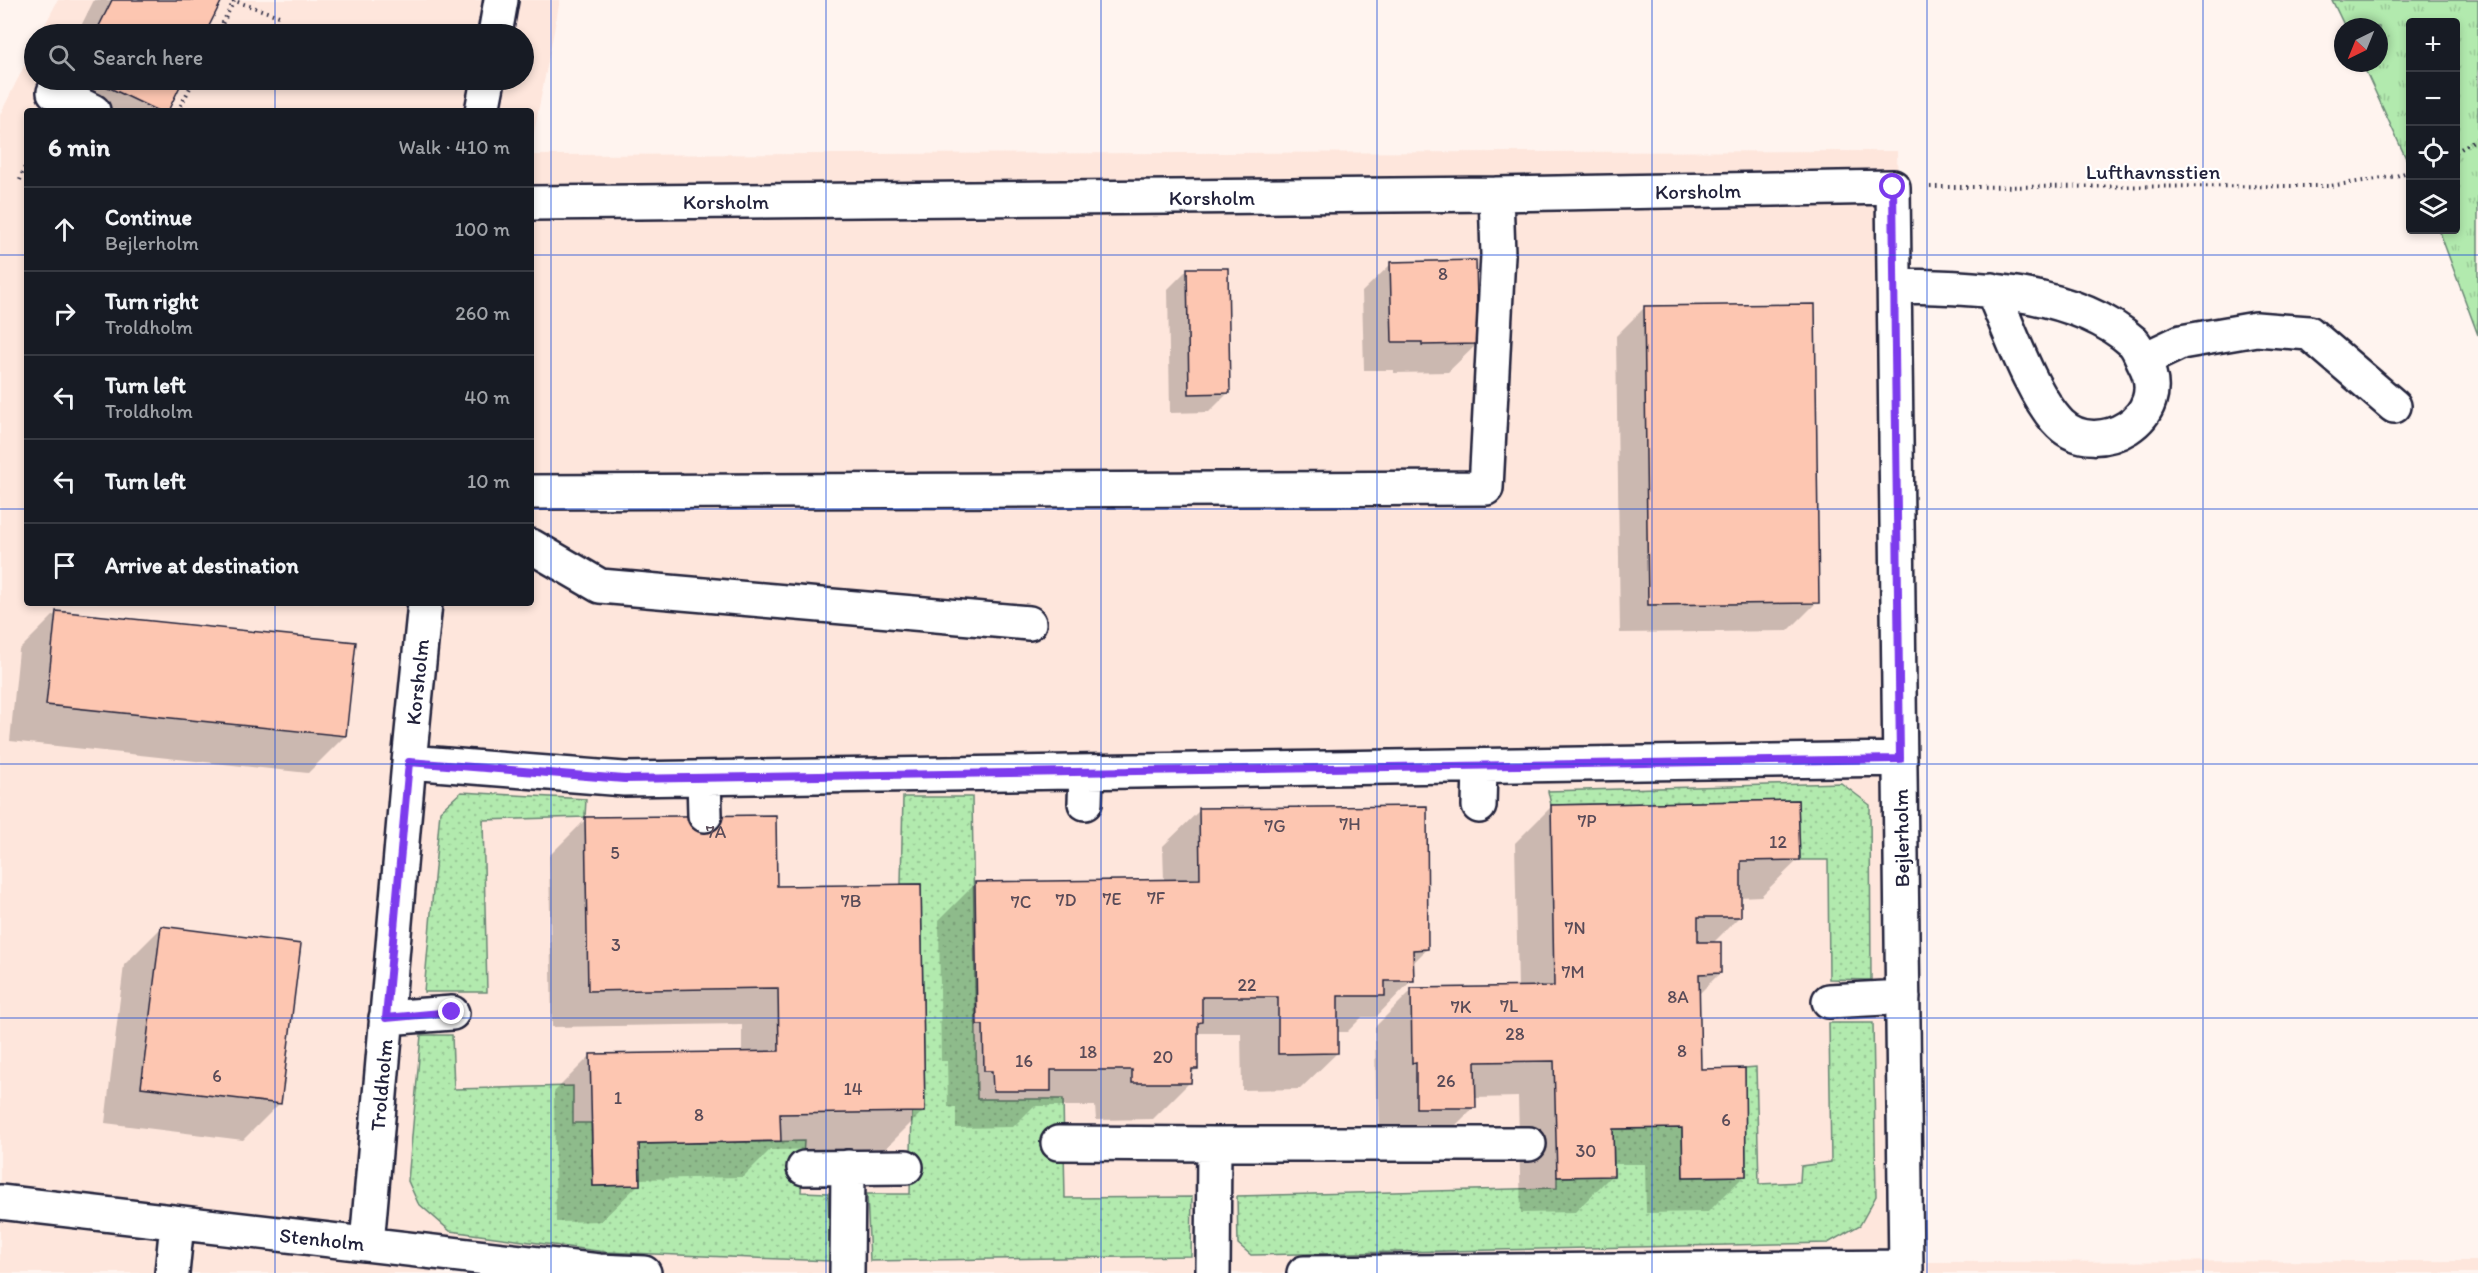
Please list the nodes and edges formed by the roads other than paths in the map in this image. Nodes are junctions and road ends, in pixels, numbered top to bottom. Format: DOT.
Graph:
graph roads {
  1 [pos="501,0"];
  2 [pos="497,24"];
  3 [pos="486,90"];
  4 [pos="54,92"];
  5 [pos="87,108"];
  6 [pos="483,108"];
  7 [pos="1893,187"];
  8 [pos="1496,194"];
  9 [pos="534,203"];
  10 [pos="1894,286"];
  11 [pos="1992,290"];
  12 [pos="2143,360"];
  13 [pos="2394,406"];
  14 [pos="534,492"];
  15 [pos="534,548"];
  16 [pos="425,606"];
  17 [pos="1029,623"];
  18 [pos="1900,759"];
  19 [pos="409,762"];
  20 [pos="1480,766"];
  21 [pos="704,778"];
  22 [pos="1479,806"];
  23 [pos="705,815"];
  24 [pos="1903,997"];
  25 [pos="1829,1002"];
  26 [pos="452,1012"];
  27 [pos="386,1018"];
  28 [pos="1058,1143"];
  29 [pos="1214,1144"];
  30 [pos="1529,1144"];
  31 [pos="848,1167"];
  32 [pos="906,1167"];
  33 [pos="804,1168"];
  34 [pos="0,1202"];
  35 [pos="177,1223"];
  36 [pos="367,1244"];
  37 [pos="1906,1270"];
  38 [pos="599,1272"];
  39 [pos="1574,1272"];
  40 [pos="172,1273"];
  41 [pos="644,1273"];
  42 [pos="847,1273"];
  43 [pos="1213,1273"];
  44 [pos="1304,1273"];
  1 -- 2 [label="street"];
  3 -- 6 [label="street"];
  4 -- 5 [label="street"];
  7 -- 8 [label="street, Korsholm"];
  7 -- 10 [label="street, Bejlerholm"];
  8 -- 9 [label="street, Korsholm"];
  8 -- 14 [label="street"];
  10 -- 11 [label="street"];
  10 -- 18 [label="street, Bejlerholm"];
  11 -- 12 [label="street"];
  11 -- 12 [label="street"];
  12 -- 13 [label="street"];
  15 -- 17 [label="street"];
  16 -- 19 [label="street, Korsholm"];
  18 -- 20 [label="street"];
  18 -- 24 [label="street, Bejlerholm"];
  19 -- 21 [label="street"];
  19 -- 27 [label="street, Troldholm"];
  20 -- 21 [label="street"];
  20 -- 22 [label="street"];
  21 -- 23 [label="street"];
  24 -- 25 [label="street"];
  24 -- 37 [label="street, Bejlerholm"];
  26 -- 27 [label="street"];
  27 -- 36 [label="street, Troldholm"];
  28 -- 29 [label="street"];
  29 -- 30 [label="street"];
  29 -- 43 [label="street"];
  31 -- 32 [label="street"];
  31 -- 33 [label="street"];
  31 -- 42 [label="street"];
  34 -- 35 [label="street, Stenholm"];
  35 -- 36 [label="street, Stenholm"];
  35 -- 40 [label="street"];
  36 -- 38 [label="street, Stenholm"];
  37 -- 39 [label="street"];
  38 -- 41 [label="street, Stenholm"];
  39 -- 44 [label="street"];
}
